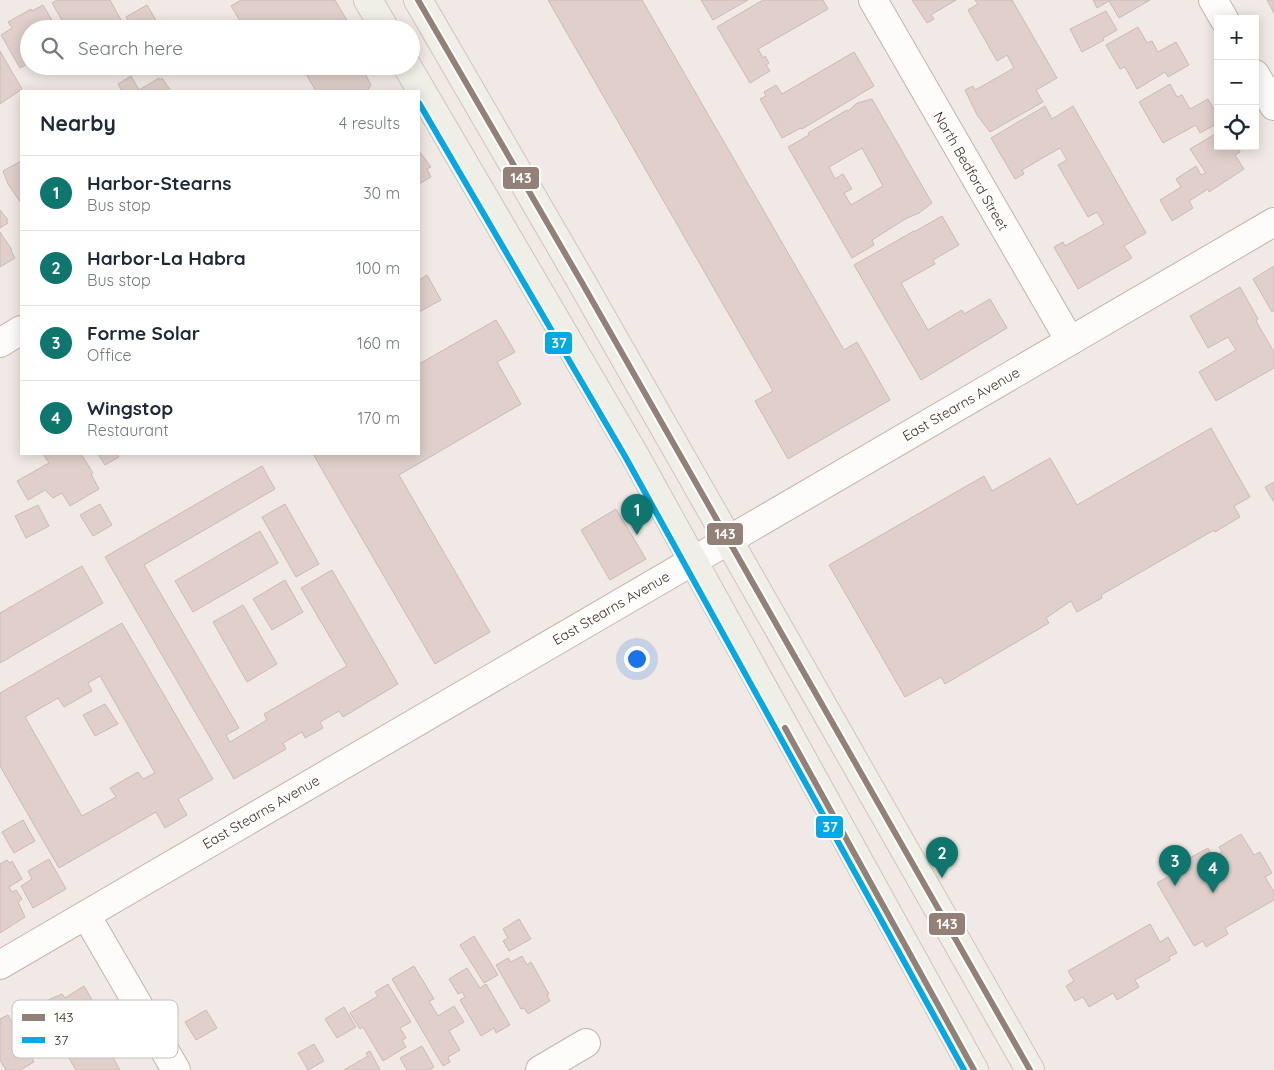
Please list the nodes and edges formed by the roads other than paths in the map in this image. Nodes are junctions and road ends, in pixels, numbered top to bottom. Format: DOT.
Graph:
graph roads {
  1 [pos="368,0"];
  2 [pos="418,0"];
  3 [pos="873,0"];
  4 [pos="1213,0"];
  5 [pos="1222,15"];
  6 [pos="380,20"];
  7 [pos="411,75"];
  8 [pos="1259,81"];
  9 [pos="418,90"];
  10 [pos="421,96"];
  11 [pos="1274,106"];
  12 [pos="1274,222"];
  13 [pos="20,331"];
  14 [pos="1070,341"];
  15 [pos="0,343"];
  16 [pos="729,541"];
  17 [pos="694,561"];
  18 [pos="86,915"];
  19 [pos="0,965"];
  20 [pos="135,1000"];
  21 [pos="586,1044"];
  22 [pos="169,1058"];
  23 [pos="176,1070"];
  24 [pos="540,1070"];
  25 [pos="974,1070"];
  26 [pos="1030,1070"];
  1 -- 6 [label="main road"];
  2 -- 16 [label="main road"];
  3 -- 14 [label="street, North Bedford Street"];
  4 -- 5 [label="street"];
  7 -- 9 [label="main road"];
  8 -- 11 [label="street"];
  10 -- 17 [label="main road"];
  12 -- 14 [label="street, East Stearns Avenue"];
  13 -- 15 [label="street"];
  14 -- 16 [label="street, East Stearns Avenue"];
  16 -- 17 [label="street, East Stearns Avenue"];
  16 -- 26 [label="main road"];
  17 -- 18 [label="street, East Stearns Avenue"];
  17 -- 25 [label="main road"];
  18 -- 19 [label="street, East Stearns Avenue"];
  18 -- 20 [label="street"];
  21 -- 24 [label="street"];
  22 -- 23 [label="street"];
}
